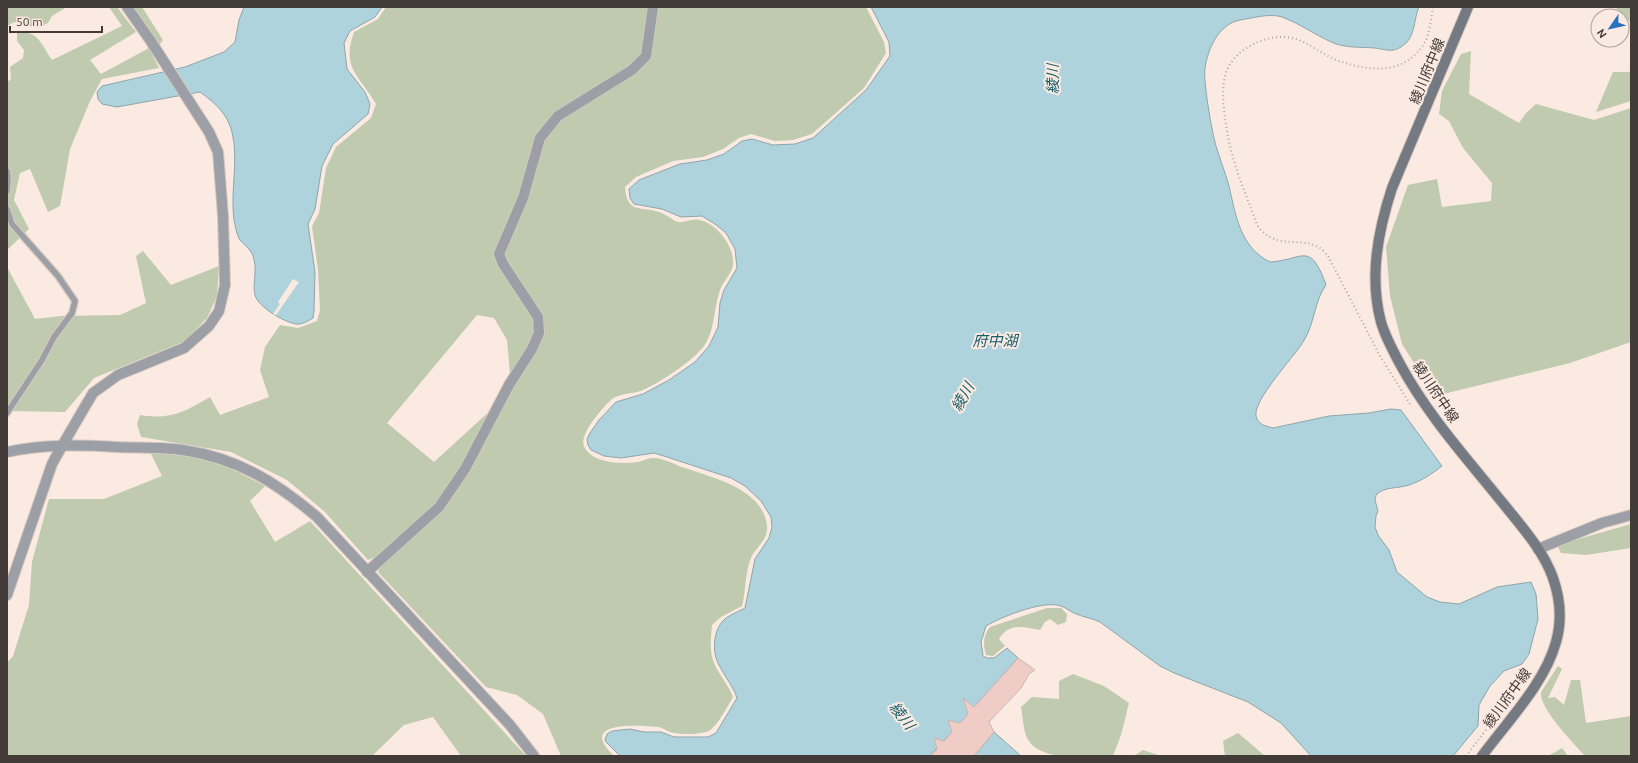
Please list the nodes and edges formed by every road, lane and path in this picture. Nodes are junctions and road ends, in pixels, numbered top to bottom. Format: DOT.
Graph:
graph roads {
  1 [pos="127,7"];
  2 [pos="653,7"];
  3 [pos="1433,7"];
  4 [pos="1468,7"];
  5 [pos="7,171"];
  6 [pos="7,190"];
  7 [pos="7,209"];
  8 [pos="1411,405"];
  9 [pos="7,413"];
  10 [pos="62,446"];
  11 [pos="7,452"];
  12 [pos="1631,515"];
  13 [pos="1538,549"];
  14 [pos="367,572"];
  15 [pos="7,595"];
  16 [pos="1529,673"];
  17 [pos="534,756"];
  18 [pos="1466,756"];
  19 [pos="1482,756"];
  1 -- 10 [label="street"];
  2 -- 14 [label="street"];
  3 -- 8 [label="path"];
  4 -- 13 [label="main road, 綾川府中線"];
  5 -- 6 [label="lane"];
  7 -- 9 [label="lane"];
  10 -- 11 [label="street"];
  10 -- 14 [label="street"];
  10 -- 15 [label="street"];
  12 -- 13 [label="street"];
  13 -- 19 [label="main road, 綾川府中線"];
  14 -- 17 [label="street"];
  16 -- 18 [label="path"];
}
